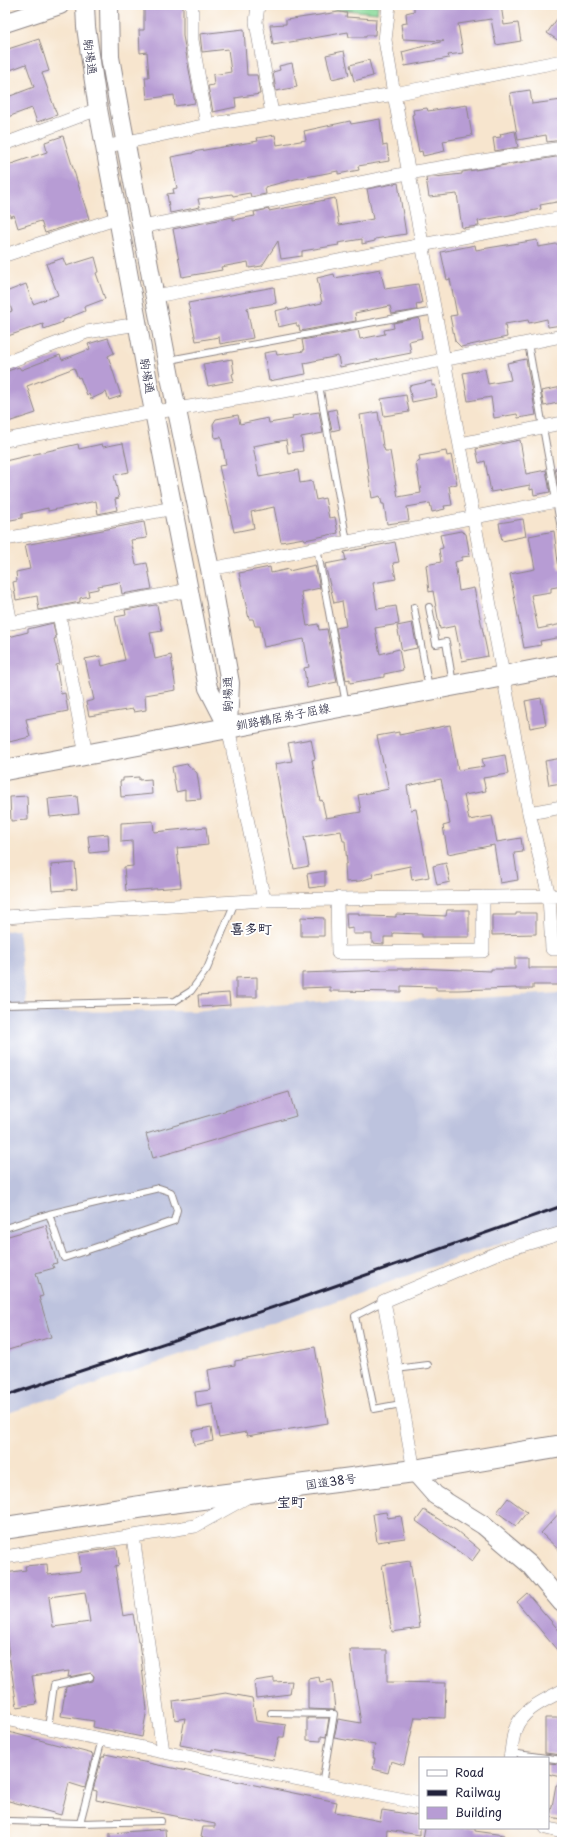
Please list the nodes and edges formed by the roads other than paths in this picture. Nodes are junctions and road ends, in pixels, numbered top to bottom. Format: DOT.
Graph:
graph roads {
  1 [pos="60,5"];
  2 [pos="85,5"];
  3 [pos="109,5"];
  4 [pos="192,5"];
  5 [pos="258,5"];
  6 [pos="389,5"];
  7 [pos="5,23"];
  8 [pos="562,61"];
  9 [pos="394,94"];
  10 [pos="98,109"];
  11 [pos="272,114"];
  12 [pos="207,126"];
  13 [pos="126,143"];
  14 [pos="5,144"];
  15 [pos="104,147"];
  16 [pos="562,148"];
  17 [pos="408,173"];
  18 [pos="118,218"];
  19 [pos="562,218"];
  20 [pos="142,227"];
  21 [pos="422,245"];
  22 [pos="5,255"];
  23 [pos="156,296"];
  24 [pos="434,311"];
  25 [pos="138,324"];
  26 [pos="562,336"];
  27 [pos="528,343"];
  28 [pos="167,360"];
  29 [pos="443,360"];
  30 [pos="5,363"];
  31 [pos="319,385"];
  32 [pos="177,410"];
  33 [pos="154,412"];
  34 [pos="562,423"];
  35 [pos="544,427"];
  36 [pos="5,440"];
  37 [pos="460,444"];
  38 [pos="559,501"];
  39 [pos="174,508"];
  40 [pos="474,517"];
  41 [pos="562,534"];
  42 [pos="5,539"];
  43 [pos="347,542"];
  44 [pos="317,548"];
  45 [pos="210,569"];
  46 [pos="190,590"];
  47 [pos="5,593"];
  48 [pos="414,607"];
  49 [pos="429,607"];
  50 [pos="59,614"];
  51 [pos="8,624"];
  52 [pos="562,665"];
  53 [pos="504,676"];
  54 [pos="454,685"];
  55 [pos="430,690"];
  56 [pos="346,705"];
  57 [pos="228,727"];
  58 [pos="86,755"];
  59 [pos="5,770"];
  60 [pos="562,807"];
  61 [pos="530,813"];
  62 [pos="556,896"];
  63 [pos="483,897"];
  64 [pos="336,898"];
  65 [pos="264,900"];
  66 [pos="235,902"];
  67 [pos="5,917"];
  68 [pos="562,949"];
  69 [pos="5,1005"];
  70 [pos="49,1214"];
  71 [pos="5,1228"];
  72 [pos="562,1233"];
  73 [pos="384,1301"];
  74 [pos="428,1365"];
  75 [pos="396,1369"];
  76 [pos="401,1404"];
  77 [pos="562,1446"];
  78 [pos="414,1471"];
  79 [pos="256,1492"];
  80 [pos="5,1528"];
  81 [pos="133,1536"];
  82 [pos="5,1557"];
  83 [pos="562,1603"];
  84 [pos="90,1676"];
  85 [pos="562,1691"];
  86 [pos="5,1695"];
  87 [pos="271,1713"];
  88 [pos="6,1719"];
  89 [pos="48,1728"];
  90 [pos="102,1739"];
  91 [pos="163,1752"];
  92 [pos="510,1755"];
  93 [pos="535,1757"];
  94 [pos="549,1758"];
  95 [pos="562,1760"];
  96 [pos="322,1784"];
  97 [pos="419,1803"];
  98 [pos="9,1820"];
  99 [pos="161,1821"];
  100 [pos="80,1823"];
  101 [pos="549,1829"];
  102 [pos="562,1832"];
  1 -- 7 [label="street"];
  2 -- 10 [label="street, 駒場通"];
  3 -- 13 [label="street, 駒場通"];
  4 -- 12 [label="street"];
  5 -- 11 [label="street"];
  6 -- 9 [label="street"];
  8 -- 9 [label="street"];
  9 -- 11 [label="street"];
  9 -- 17 [label="street"];
  10 -- 14 [label="street"];
  10 -- 15 [label="street, 駒場通"];
  11 -- 12 [label="street"];
  12 -- 13 [label="street"];
  13 -- 15 [label="street"];
  13 -- 20 [label="street, 駒場通"];
  15 -- 18 [label="street, 駒場通"];
  16 -- 17 [label="street"];
  17 -- 20 [label="street"];
  17 -- 21 [label="street"];
  18 -- 22 [label="street"];
  18 -- 25 [label="street, 駒場通"];
  19 -- 21 [label="street"];
  20 -- 23 [label="street, 駒場通"];
  21 -- 23 [label="street"];
  21 -- 24 [label="street"];
  23 -- 28 [label="street, 駒場通"];
  24 -- 28 [label="lane"];
  24 -- 29 [label="street"];
  25 -- 30 [label="street"];
  25 -- 33 [label="street, 駒場通"];
  26 -- 27 [label="street"];
  27 -- 29 [label="street"];
  27 -- 35 [label="lane"];
  28 -- 32 [label="street, 駒場通"];
  29 -- 31 [label="street"];
  29 -- 37 [label="street"];
  31 -- 32 [label="street"];
  31 -- 43 [label="lane"];
  32 -- 33 [label="street"];
  32 -- 45 [label="street, 駒場通"];
  33 -- 36 [label="street"];
  33 -- 39 [label="street, 駒場通"];
  34 -- 35 [label="street"];
  35 -- 37 [label="street"];
  35 -- 38 [label="lane"];
  37 -- 40 [label="street"];
  38 -- 40 [label="street"];
  38 -- 41 [label="lane"];
  39 -- 42 [label="street"];
  39 -- 46 [label="street, 駒場通"];
  40 -- 43 [label="street"];
  40 -- 53 [label="street"];
  43 -- 44 [label="street"];
  44 -- 45 [label="street"];
  44 -- 56 [label="lane"];
  45 -- 57 [label="street, 駒場通"];
  46 -- 50 [label="street"];
  46 -- 57 [label="street, 駒場通"];
  47 -- 51 [label="street"];
  48 -- 55 [label="lane"];
  49 -- 54 [label="lane"];
  50 -- 51 [label="street"];
  50 -- 58 [label="street"];
  52 -- 53 [label="main road, 釧路鶴居弟子屈線"];
  53 -- 54 [label="main road, 釧路鶴居弟子屈線"];
  53 -- 61 [label="street"];
  54 -- 55 [label="main road, 釧路鶴居弟子屈線"];
  55 -- 56 [label="main road, 釧路鶴居弟子屈線"];
  56 -- 57 [label="main road, 釧路鶴居弟子屈線"];
  57 -- 58 [label="main road, 釧路鶴居弟子屈線"];
  57 -- 65 [label="street"];
  58 -- 59 [label="main road, 釧路鶴居弟子屈線"];
  60 -- 61 [label="street"];
  61 -- 62 [label="street"];
  62 -- 63 [label="street"];
  62 -- 68 [label="street"];
  63 -- 64 [label="street"];
  63 -- 64 [label="street"];
  64 -- 65 [label="street"];
  65 -- 66 [label="street"];
  66 -- 67 [label="street"];
  66 -- 69 [label="lane"];
  70 -- 70 [label="lane"];
  70 -- 71 [label="lane"];
  72 -- 73 [label="street"];
  73 -- 75 [label="street"];
  73 -- 76 [label="lane"];
  74 -- 75 [label="lane"];
  75 -- 76 [label="street"];
  76 -- 78 [label="street"];
  77 -- 78 [label="highway, 国道38号"];
  78 -- 79 [label="highway, 国道38号"];
  78 -- 83 [label="street"];
  79 -- 80 [label="highway, 国道38号"];
  79 -- 81 [label="street"];
  81 -- 82 [label="street"];
  81 -- 91 [label="street"];
  84 -- 89 [label="lane"];
  85 -- 92 [label="street"];
  86 -- 88 [label="lane"];
  87 -- 96 [label="lane"];
  88 -- 89 [label="street"];
  89 -- 90 [label="street"];
  90 -- 91 [label="street"];
  90 -- 100 [label="lane"];
  91 -- 96 [label="street"];
  92 -- 93 [label="lane"];
  94 -- 95 [label="lane"];
  96 -- 97 [label="street"];
  98 -- 100 [label="lane"];
  99 -- 100 [label="lane"];
  101 -- 102 [label="street"];
}
